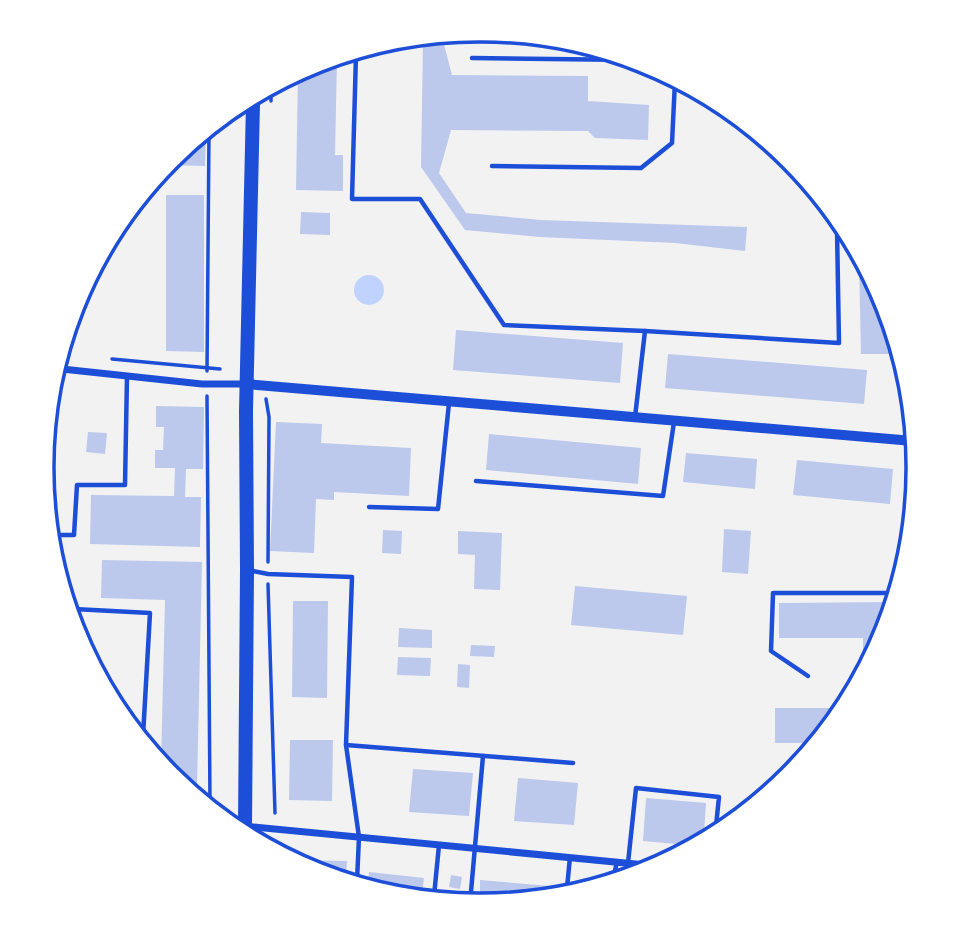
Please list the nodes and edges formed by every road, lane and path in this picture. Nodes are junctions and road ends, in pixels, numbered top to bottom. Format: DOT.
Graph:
graph roads {
  1 [pos="472,58"];
  2 [pos="601,60"];
  3 [pos="356,61"];
  4 [pos="675,89"];
  5 [pos="253,108"];
  6 [pos="209,140"];
  7 [pos="492,166"];
  8 [pos="837,236"];
  9 [pos="645,331"];
  10 [pos="104,358"];
  11 [pos="207,368"];
  12 [pos="66,369"];
  13 [pos="127,375"];
  14 [pos="207,384"];
  15 [pos="246,384"];
  16 [pos="449,402"];
  17 [pos="269,416"];
  18 [pos="635,417"];
  19 [pos="674,421"];
  20 [pos="905,441"];
  21 [pos="476,481"];
  22 [pos="369,506"];
  23 [pos="60,535"];
  24 [pos="247,570"];
  25 [pos="268,574"];
  26 [pos="886,593"];
  27 [pos="79,609"];
  28 [pos="808,676"];
  29 [pos="143,729"];
  30 [pos="346,745"];
  31 [pos="483,756"];
  32 [pos="573,763"];
  33 [pos="210,796"];
  34 [pos="275,813"];
  35 [pos="244,821"];
  36 [pos="717,821"];
  37 [pos="253,827"];
  38 [pos="359,837"];
  39 [pos="439,844"];
  40 [pos="475,848"];
  41 [pos="570,857"];
  42 [pos="617,861"];
  43 [pos="628,863"];
  44 [pos="635,864"];
  45 [pos="615,871"];
  46 [pos="357,875"];
  47 [pos="567,884"];
  48 [pos="435,890"];
  49 [pos="471,893"];
  1 -- 2 [label="lane"];
  3 -- 9 [label="lane"];
  4 -- 7 [label="lane"];
  5 -- 15 [label="main road"];
  6 -- 11 [label="path"];
  8 -- 9 [label="lane"];
  9 -- 18 [label="lane"];
  10 -- 11 [label="path"];
  11 -- 14 [label="path"];
  12 -- 13 [label="street"];
  13 -- 14 [label="street"];
  13 -- 23 [label="lane"];
  14 -- 15 [label="street"];
  14 -- 33 [label="path"];
  15 -- 16 [label="street"];
  15 -- 24 [label="main road"];
  16 -- 18 [label="street"];
  16 -- 22 [label="lane"];
  17 -- 25 [label="path"];
  18 -- 19 [label="street"];
  19 -- 20 [label="street"];
  19 -- 21 [label="lane"];
  24 -- 25 [label="lane"];
  24 -- 35 [label="main road"];
  25 -- 30 [label="lane"];
  25 -- 34 [label="path"];
  26 -- 28 [label="lane"];
  27 -- 29 [label="lane"];
  30 -- 31 [label="lane"];
  30 -- 38 [label="lane"];
  31 -- 32 [label="lane"];
  31 -- 40 [label="lane"];
  36 -- 43 [label="lane"];
  37 -- 38 [label="street"];
  38 -- 39 [label="street"];
  38 -- 46 [label="lane"];
  39 -- 40 [label="street"];
  39 -- 48 [label="lane"];
  40 -- 41 [label="street"];
  40 -- 49 [label="lane"];
  41 -- 42 [label="street"];
  41 -- 47 [label="lane"];
  42 -- 43 [label="street"];
  42 -- 45 [label="lane"];
  43 -- 44 [label="street"];
}
